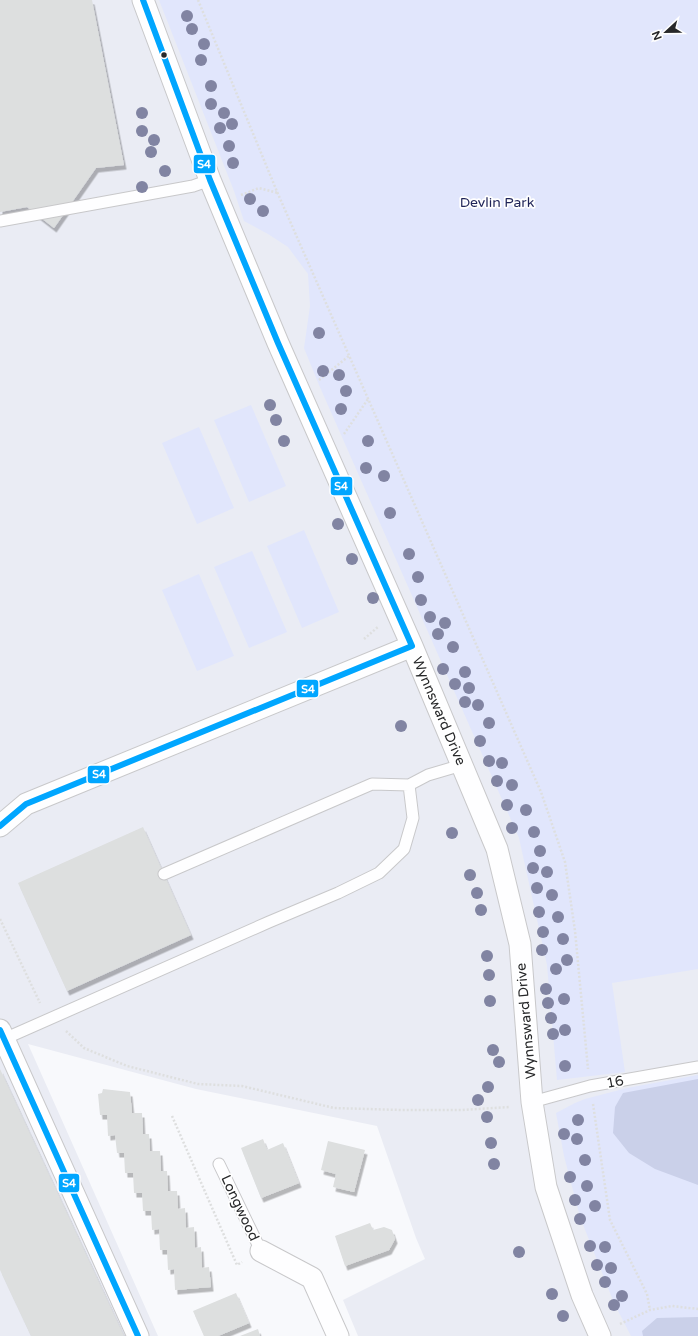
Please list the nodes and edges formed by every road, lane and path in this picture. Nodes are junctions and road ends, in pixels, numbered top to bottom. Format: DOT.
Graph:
graph roads {
  1 [pos="143,0"];
  2 [pos="198,0"];
  3 [pos="210,180"];
  4 [pos="278,194"];
  5 [pos="237,197"];
  6 [pos="0,221"];
  7 [pos="350,355"];
  8 [pos="316,382"];
  9 [pos="369,398"];
  10 [pos="324,447"];
  11 [pos="412,646"];
  12 [pos="462,765"];
  13 [pos="409,785"];
  14 [pos="0,826"];
  15 [pos="164,874"];
  16 [pos="0,919"];
  17 [pos="52,1018"];
  18 [pos="2,1034"];
  19 [pos="698,1067"];
  20 [pos="590,1086"];
  21 [pos="532,1102"];
  22 [pos="512,1107"];
  23 [pos="172,1116"];
  24 [pos="220,1164"];
  25 [pos="261,1251"];
  26 [pos="698,1309"];
  27 [pos="650,1310"];
  28 [pos="608,1331"];
  29 [pos="138,1336"];
  30 [pos="338,1336"];
  1 -- 3 [label="street, Wynnsward Drive"];
  2 -- 4 [label="path"];
  3 -- 6 [label="lane"];
  3 -- 10 [label="street, Wynnsward Drive"];
  4 -- 5 [label="path"];
  4 -- 7 [label="path"];
  7 -- 8 [label="path"];
  7 -- 9 [label="path"];
  9 -- 10 [label="path"];
  9 -- 20 [label="path"];
  10 -- 11 [label="street, Wynnsward Drive"];
  11 -- 12 [label="street, Wynnsward Drive"];
  11 -- 14 [label="street"];
  12 -- 13 [label="lane"];
  12 -- 21 [label="street, Wynnsward Drive"];
  13 -- 15 [label="lane"];
  13 -- 17 [label="lane"];
  16 -- 17 [label="path"];
  17 -- 18 [label="lane"];
  17 -- 22 [label="path"];
  18 -- 29 [label="street"];
  19 -- 20 [label="lane, 16"];
  20 -- 21 [label="lane, 16"];
  20 -- 27 [label="path"];
  21 -- 28 [label="street, Wynnsward Drive"];
  23 -- 25 [label="path"];
  24 -- 25 [label="lane, Longwood"];
  25 -- 30 [label="street, Longwood"];
  26 -- 27 [label="path"];
  27 -- 28 [label="path"];
}
